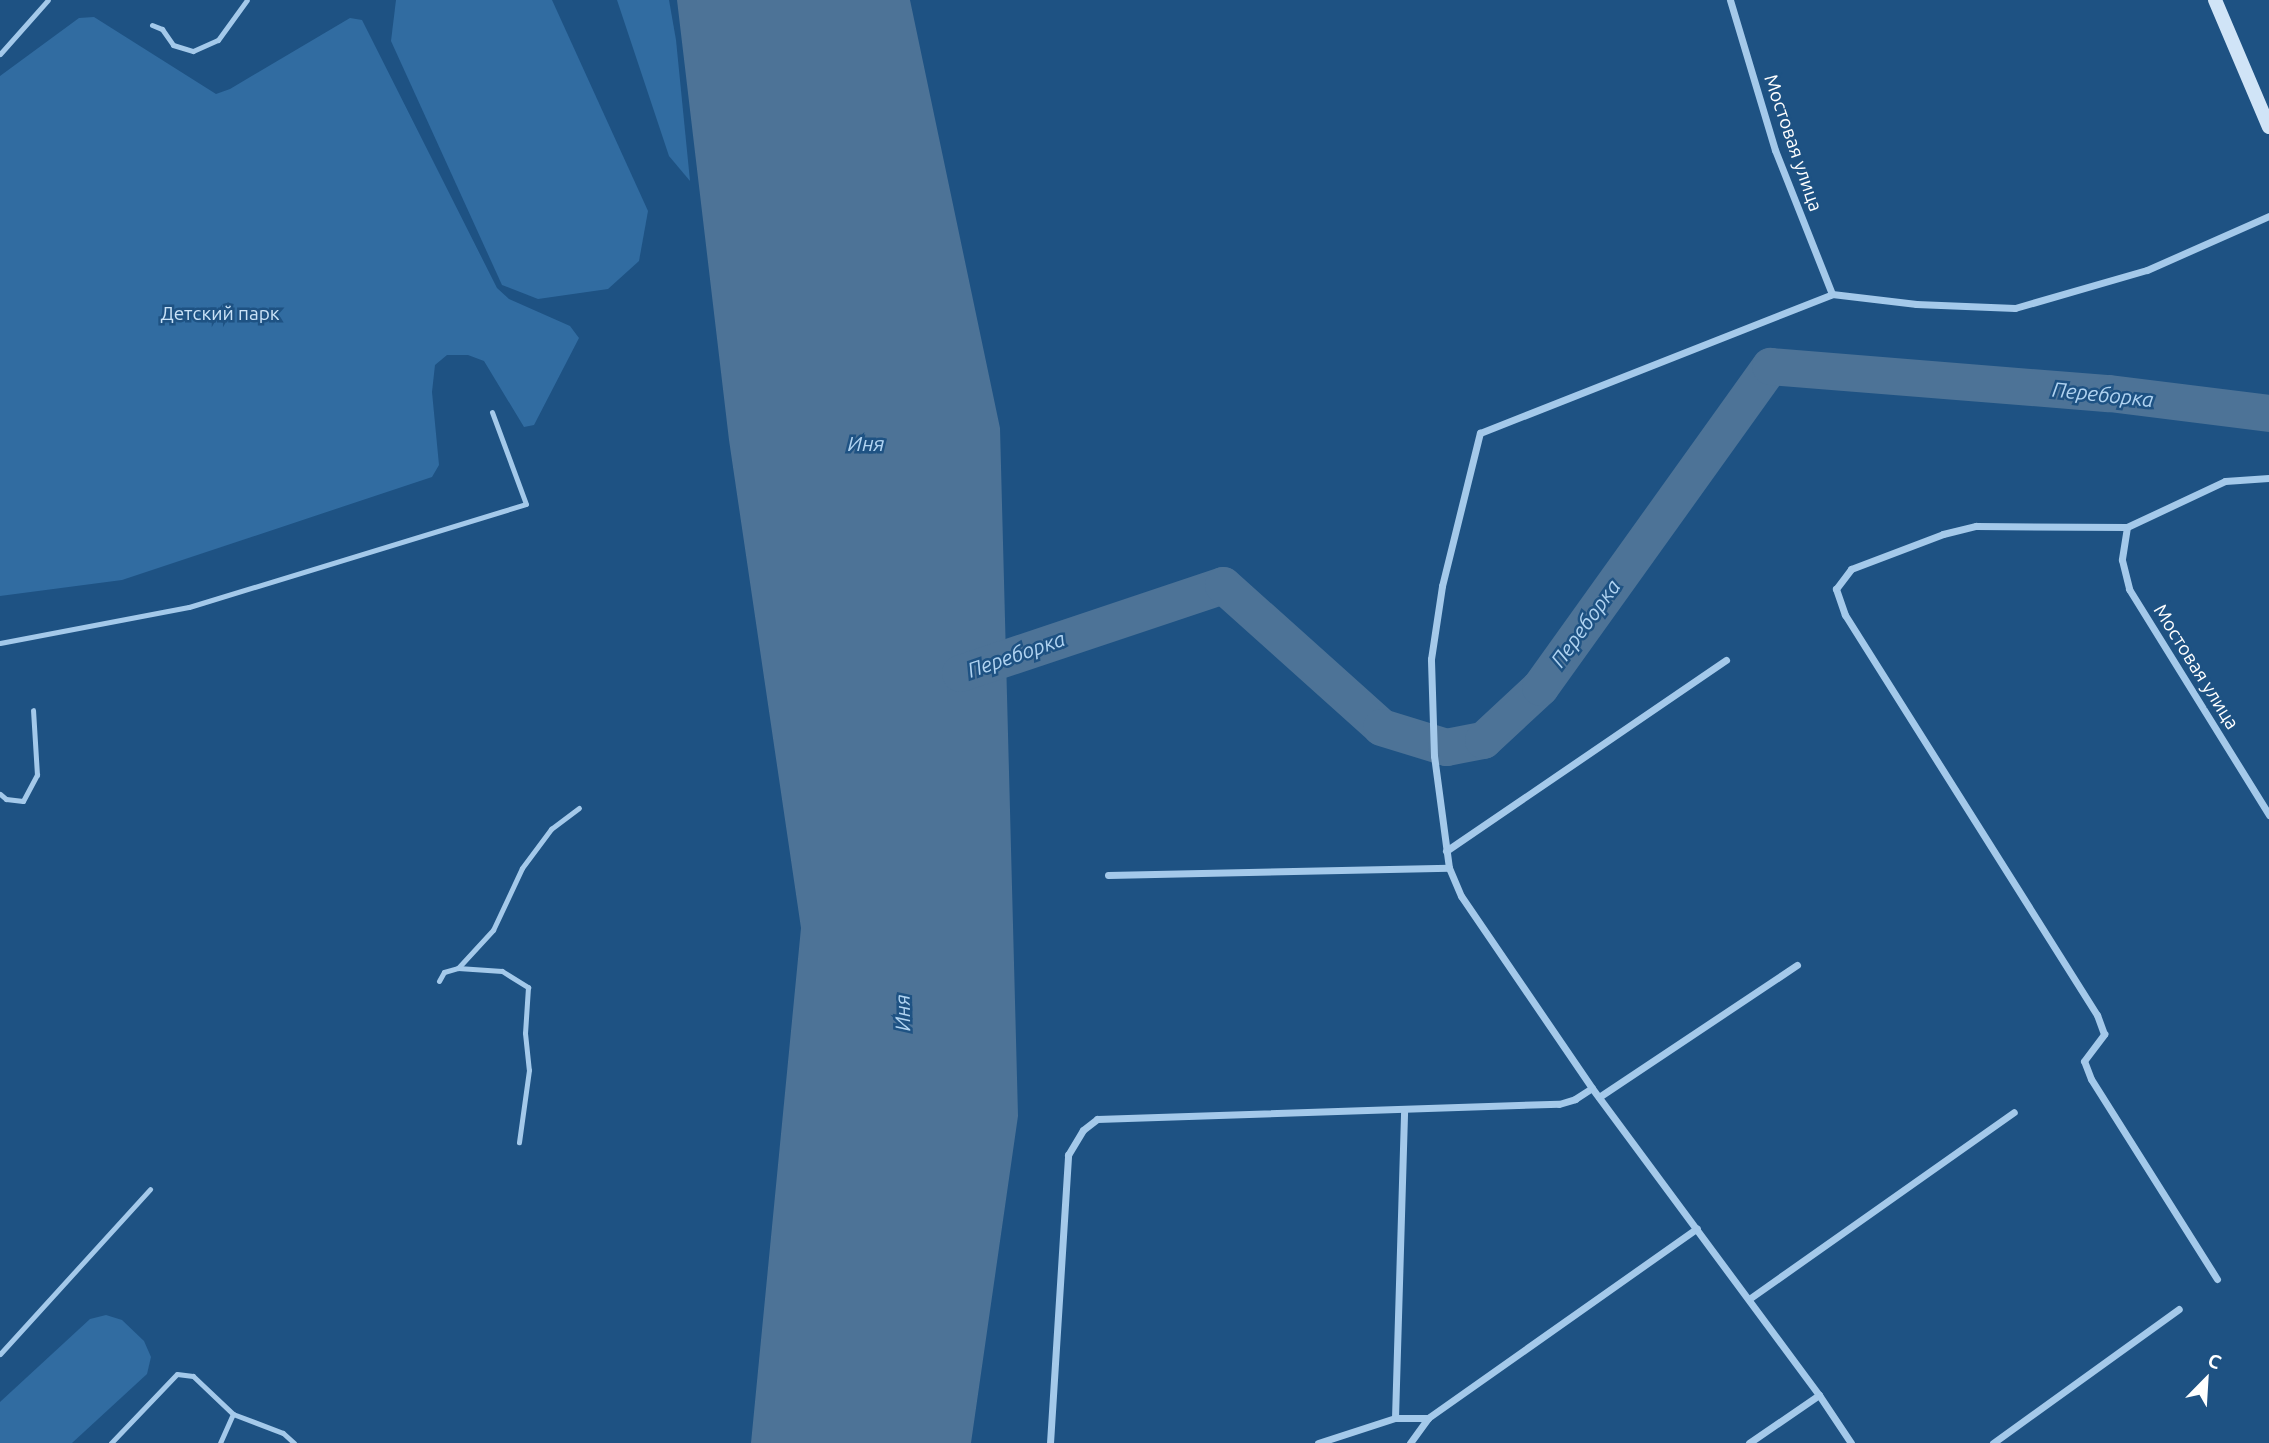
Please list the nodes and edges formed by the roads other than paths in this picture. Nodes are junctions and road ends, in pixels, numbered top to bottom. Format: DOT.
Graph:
graph roads {
  1 [pos="48,0"];
  2 [pos="247,0"];
  3 [pos="1730,0"];
  4 [pos="2214,0"];
  5 [pos="152,25"];
  6 [pos="0,54"];
  7 [pos="2269,127"];
  8 [pos="2269,216"];
  9 [pos="1832,294"];
  10 [pos="492,412"];
  11 [pos="2269,478"];
  12 [pos="2127,527"];
  13 [pos="0,643"];
  14 [pos="1726,660"];
  15 [pos="33,710"];
  16 [pos="0,794"];
  17 [pos="579,808"];
  18 [pos="2269,816"];
  19 [pos="1446,851"];
  20 [pos="1449,868"];
  21 [pos="1108,875"];
  22 [pos="1797,965"];
  23 [pos="458,968"];
  24 [pos="439,981"];
  25 [pos="1592,1088"];
  26 [pos="1599,1097"];
  27 [pos="1404,1109"];
  28 [pos="2014,1112"];
  29 [pos="519,1142"];
  30 [pos="150,1189"];
  31 [pos="1697,1228"];
  32 [pos="2217,1279"];
  33 [pos="1749,1299"];
  34 [pos="2179,1309"];
  35 [pos="0,1354"];
  36 [pos="1819,1395"];
  37 [pos="233,1414"];
  38 [pos="1395,1418"];
  39 [pos="1428,1418"];
  40 [pos="111,1443"];
  41 [pos="220,1443"];
  42 [pos="294,1443"];
  43 [pos="1050,1443"];
  44 [pos="1318,1443"];
  45 [pos="1410,1443"];
  46 [pos="1749,1443"];
  47 [pos="1851,1443"];
  48 [pos="1993,1443"];
  1 -- 6 [label="lane"];
  2 -- 5 [label="lane"];
  3 -- 9 [label="street, Мостовая улица"];
  4 -- 7 [label="main road"];
  8 -- 9 [label="street"];
  9 -- 19 [label="street"];
  10 -- 13 [label="lane"];
  11 -- 12 [label="street"];
  12 -- 18 [label="street, Мостовая улица"];
  12 -- 32 [label="street"];
  14 -- 19 [label="street"];
  15 -- 16 [label="lane"];
  17 -- 23 [label="lane"];
  19 -- 20 [label="street"];
  20 -- 21 [label="street"];
  20 -- 25 [label="street"];
  22 -- 26 [label="street"];
  23 -- 24 [label="lane"];
  23 -- 29 [label="lane"];
  25 -- 26 [label="street"];
  25 -- 27 [label="street"];
  26 -- 31 [label="street"];
  27 -- 38 [label="street"];
  27 -- 43 [label="street"];
  28 -- 33 [label="street"];
  30 -- 35 [label="lane"];
  31 -- 33 [label="street"];
  31 -- 39 [label="street"];
  33 -- 36 [label="street"];
  34 -- 48 [label="street"];
  36 -- 46 [label="street"];
  36 -- 47 [label="street"];
  37 -- 40 [label="lane"];
  37 -- 41 [label="lane"];
  37 -- 42 [label="lane"];
  38 -- 39 [label="street"];
  38 -- 44 [label="street"];
  39 -- 45 [label="street"];
}
